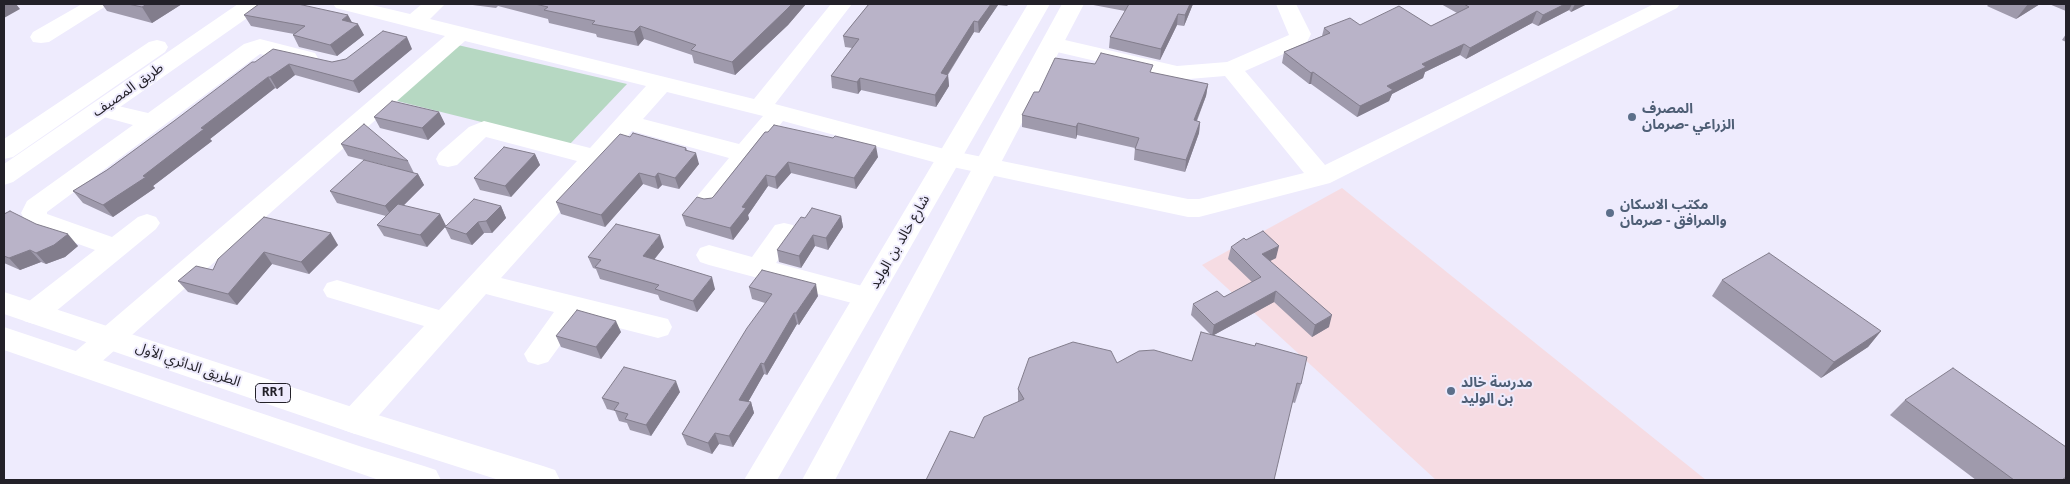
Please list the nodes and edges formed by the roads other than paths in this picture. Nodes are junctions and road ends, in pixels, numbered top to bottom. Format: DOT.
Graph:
graph roads {
  1 [pos="96,4"];
  2 [pos="220,4"];
  3 [pos="252,4"];
  4 [pos="343,4"];
  5 [pos="435,4"];
  6 [pos="842,4"];
  7 [pos="1039,4"];
  8 [pos="1073,4"];
  9 [pos="1286,4"];
  10 [pos="1670,4"];
  11 [pos="407,20"];
  12 [pos="461,33"];
  13 [pos="41,36"];
  14 [pos="380,36"];
  15 [pos="1052,44"];
  16 [pos="328,63"];
  17 [pos="1231,69"];
  18 [pos="662,83"];
  19 [pos="101,109"];
  20 [pos="769,110"];
  21 [pos="152,122"];
  22 [pos="626,122"];
  23 [pos="4,151"];
  24 [pos="744,154"];
  25 [pos="595,157"];
  26 [pos="948,158"];
  27 [pos="448,159"];
  28 [pos="987,166"];
  29 [pos="4,176"];
  30 [pos="1321,177"];
  31 [pos="707,200"];
  32 [pos="147,223"];
  33 [pos="784,232"];
  34 [pos="116,248"];
  35 [pos="708,255"];
  36 [pos="758,268"];
  37 [pos="481,283"];
  38 [pos="337,290"];
  39 [pos="867,297"];
  40 [pos="4,302"];
  41 [pos="574,306"];
  42 [pos="34,313"];
  43 [pos="445,322"];
  44 [pos="658,326"];
  45 [pos="4,338"];
  46 [pos="109,338"];
  47 [pos="538,354"];
  48 [pos="80,364"];
  49 [pos="355,421"];
  50 [pos="424,480"];
  51 [pos="543,480"];
  52 [pos="760,480"];
  53 [pos="818,480"];
  1 -- 13 [label="street"];
  2 -- 23 [label="main road, طريق المصيف"];
  3 -- 19 [label="main road, طريق المصيف"];
  4 -- 11 [label="street"];
  5 -- 11 [label="street"];
  6 -- 20 [label="street"];
  7 -- 26 [label="main road, شارع خالد بن الوليد"];
  8 -- 15 [label="main road"];
  9 -- 17 [label="street"];
  10 -- 30 [label="street"];
  11 -- 12 [label="street"];
  11 -- 14 [label="street"];
  12 -- 18 [label="street"];
  12 -- 46 [label="street"];
  15 -- 17 [label="street"];
  15 -- 28 [label="main road"];
  16 -- 21 [label="street"];
  17 -- 30 [label="street"];
  18 -- 20 [label="street"];
  18 -- 22 [label="street"];
  19 -- 21 [label="street"];
  19 -- 29 [label="main road, طريق المصيف"];
  20 -- 24 [label="street"];
  20 -- 26 [label="street"];
  21 -- 34 [label="street"];
  22 -- 24 [label="street"];
  22 -- 25 [label="street"];
  24 -- 31 [label="street"];
  25 -- 27 [label="street"];
  25 -- 37 [label="street"];
  26 -- 28 [label="street"];
  26 -- 39 [label="main road, شارع خالد بن الوليد"];
  28 -- 30 [label="street"];
  28 -- 53 [label="main road"];
  32 -- 34 [label="street"];
  33 -- 36 [label="street"];
  34 -- 42 [label="street"];
  35 -- 36 [label="street"];
  36 -- 39 [label="street"];
  37 -- 41 [label="street"];
  37 -- 43 [label="street"];
  38 -- 43 [label="street"];
  39 -- 52 [label="main road, شارع خالد بن الوليد"];
  40 -- 42 [label="main road, الطريق الدائري الأول / RR1"];
  41 -- 44 [label="street"];
  41 -- 47 [label="street"];
  42 -- 46 [label="main road, الطريق الدائري الأول / RR1"];
  43 -- 49 [label="street"];
  45 -- 48 [label="main road"];
  46 -- 48 [label="street"];
  46 -- 49 [label="main road, الطريق الدائري الأول / RR1"];
  48 -- 50 [label="main road"];
  49 -- 51 [label="main road, الطريق الدائري الأول / RR1"];
}
